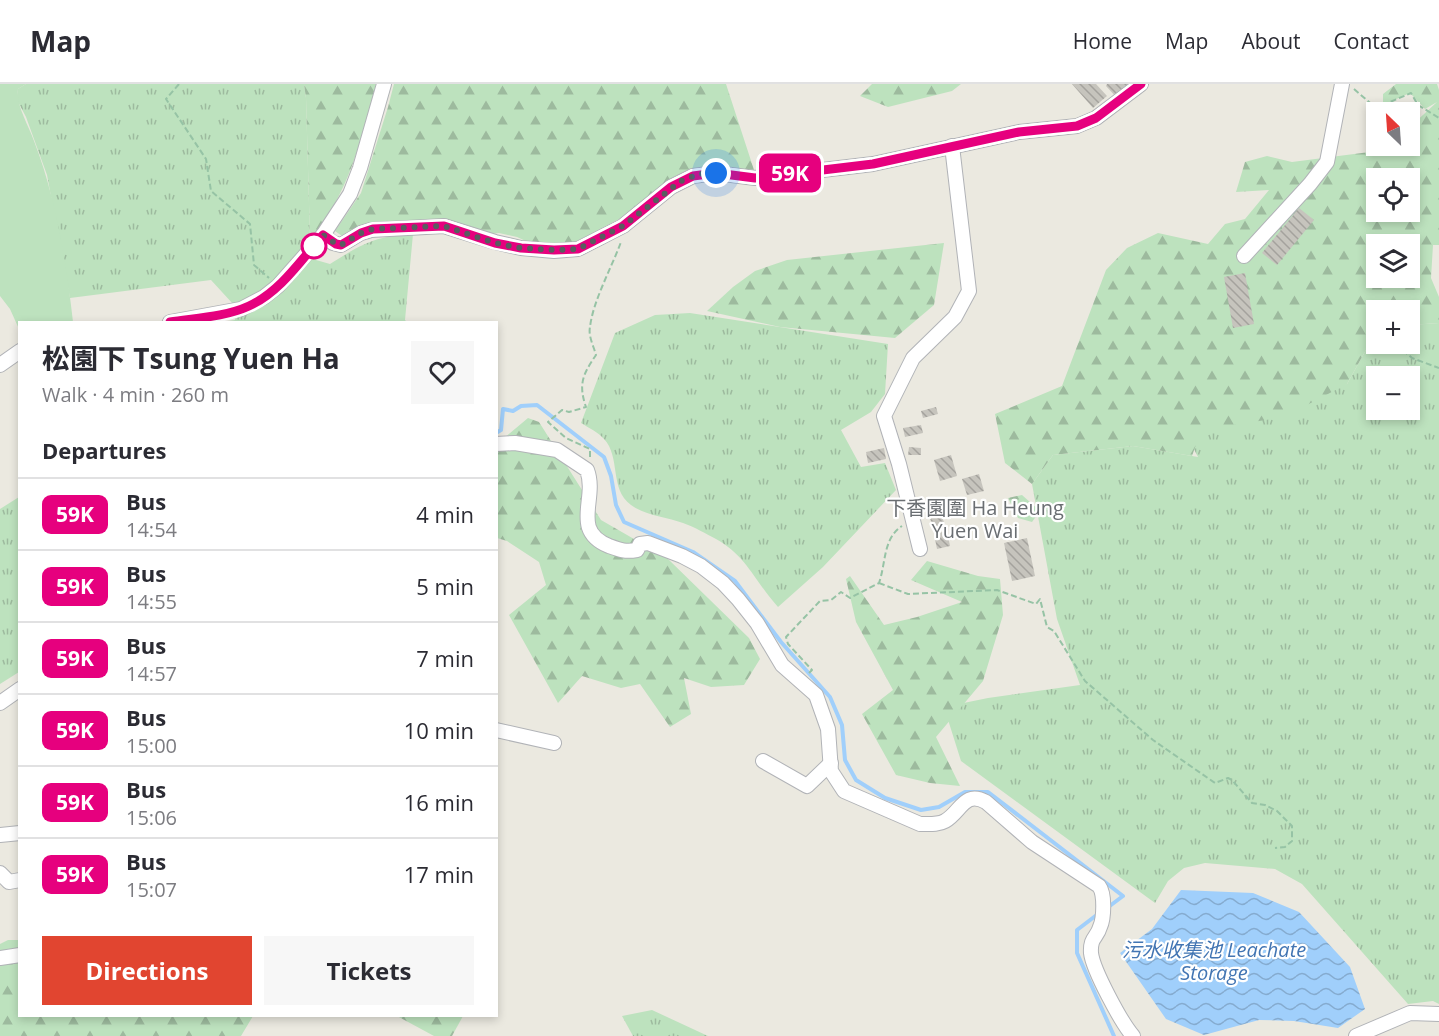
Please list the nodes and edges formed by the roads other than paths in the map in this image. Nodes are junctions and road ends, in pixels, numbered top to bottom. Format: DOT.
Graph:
graph roads {
  1 [pos="384,84"];
  2 [pos="1141,84"];
  3 [pos="1342,84"];
  4 [pos="952,146"];
  5 [pos="323,235"];
  6 [pos="1244,256"];
  7 [pos="175,321"];
  8 [pos="18,352"];
  9 [pos="0,365"];
  10 [pos="498,444"];
  11 [pos="920,549"];
  12 [pos="18,690"];
  13 [pos="0,703"];
  14 [pos="498,730"];
  15 [pos="554,743"];
  16 [pos="763,761"];
  17 [pos="831,763"];
  18 [pos="18,833"];
  19 [pos="0,835"];
  20 [pos="0,873"];
  21 [pos="18,880"];
  22 [pos="18,956"];
  23 [pos="0,958"];
  24 [pos="1439,1014"];
  25 [pos="1133,1036"];
  26 [pos="1356,1036"];
  1 -- 5 [label="street"];
  2 -- 4 [label="street"];
  3 -- 6 [label="street"];
  4 -- 5 [label="street"];
  4 -- 11 [label="street"];
  5 -- 7 [label="street"];
  8 -- 9 [label="street"];
  10 -- 17 [label="street"];
  12 -- 13 [label="street"];
  14 -- 15 [label="street"];
  16 -- 17 [label="street"];
  17 -- 25 [label="street"];
  18 -- 19 [label="street"];
  20 -- 21 [label="street"];
  22 -- 23 [label="street"];
  24 -- 26 [label="street"];
}
